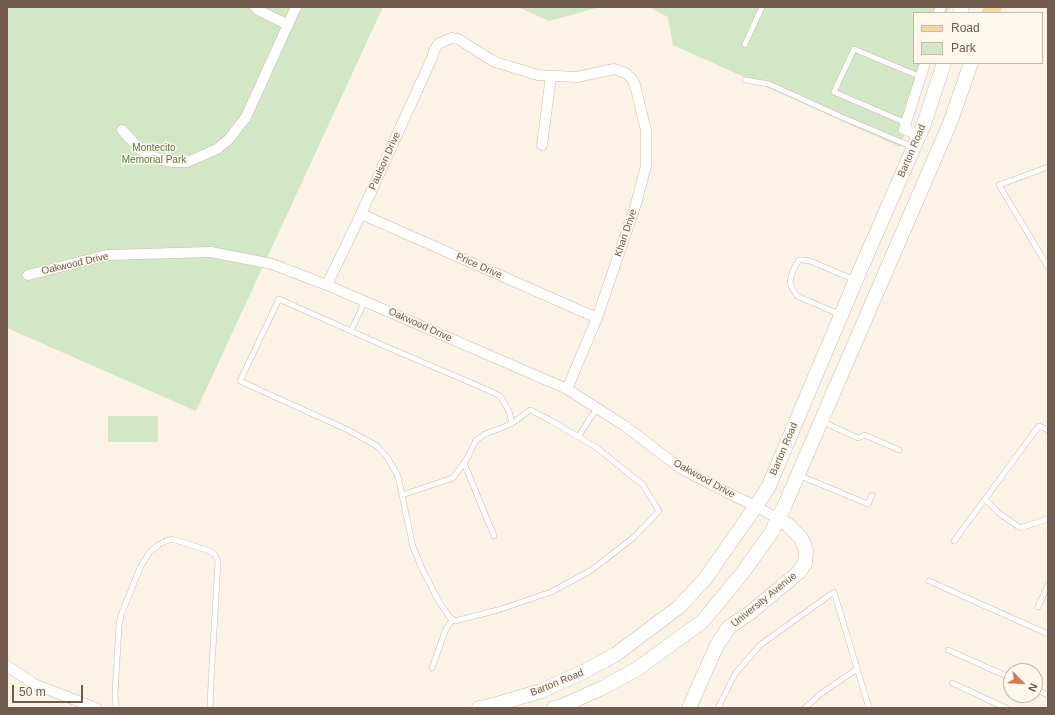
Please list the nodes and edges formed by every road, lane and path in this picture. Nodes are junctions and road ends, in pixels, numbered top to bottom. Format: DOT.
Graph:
graph roads {
  1 [pos="255,7"];
  2 [pos="296,7"];
  3 [pos="762,7"];
  4 [pos="288,24"];
  5 [pos="745,44"];
  6 [pos="925,64"];
  7 [pos="944,64"];
  8 [pos="971,64"];
  9 [pos="551,76"];
  10 [pos="921,77"];
  11 [pos="745,80"];
  12 [pos="906,123"];
  13 [pos="122,130"];
  14 [pos="916,141"];
  15 [pos="542,145"];
  16 [pos="1048,167"];
  17 [pos="361,214"];
  18 [pos="1048,267"];
  19 [pos="28,275"];
  20 [pos="856,281"];
  21 [pos="327,285"];
  22 [pos="365,301"];
  23 [pos="841,315"];
  24 [pos="597,318"];
  25 [pos="351,331"];
  26 [pos="567,389"];
  27 [pos="597,408"];
  28 [pos="820,421"];
  29 [pos="512,423"];
  30 [pos="1048,430"];
  31 [pos="578,437"];
  32 [pos="899,450"];
  33 [pos="464,463"];
  34 [pos="797,474"];
  35 [pos="402,495"];
  36 [pos="872,495"];
  37 [pos="985,499"];
  38 [pos="756,506"];
  39 [pos="778,519"];
  40 [pos="1048,519"];
  41 [pos="494,536"];
  42 [pos="954,541"];
  43 [pos="929,581"];
  44 [pos="1048,585"];
  45 [pos="1038,607"];
  46 [pos="453,620"];
  47 [pos="1048,634"];
  48 [pos="948,650"];
  49 [pos="7,666"];
  50 [pos="432,668"];
  51 [pos="857,669"];
  52 [pos="1003,674"];
  53 [pos="952,683"];
  54 [pos="96,708"];
  55 [pos="116,708"];
  56 [pos="210,708"];
  57 [pos="479,708"];
  58 [pos="554,708"];
  59 [pos="689,708"];
  60 [pos="718,708"];
  61 [pos="805,708"];
  62 [pos="869,708"];
  63 [pos="1006,708"];
  1 -- 4 [label="street"];
  2 -- 4 [label="street"];
  3 -- 5 [label="lane"];
  4 -- 13 [label="street"];
  6 -- 10 [label="street"];
  7 -- 14 [label="main road, Barton Road"];
  8 -- 28 [label="main road"];
  9 -- 15 [label="street"];
  9 -- 17 [label="street, Paulson Drive"];
  9 -- 24 [label="street, Khan Drive"];
  10 -- 12 [label="street"];
  10 -- 12 [label="lane"];
  11 -- 14 [label="lane"];
  12 -- 14 [label="street"];
  14 -- 20 [label="main road, Barton Road"];
  16 -- 18 [label="lane"];
  17 -- 21 [label="street, Paulson Drive"];
  17 -- 24 [label="street, Price Drive"];
  19 -- 21 [label="street, Oakwood Drive"];
  20 -- 23 [label="main road, Barton Road"];
  20 -- 23 [label="lane"];
  21 -- 22 [label="street, Oakwood Drive"];
  22 -- 25 [label="lane"];
  22 -- 26 [label="street, Oakwood Drive"];
  23 -- 38 [label="main road, Barton Road"];
  24 -- 26 [label="street, Khan Drive"];
  25 -- 29 [label="lane"];
  25 -- 35 [label="lane"];
  26 -- 27 [label="street, Oakwood Drive"];
  27 -- 31 [label="lane"];
  27 -- 38 [label="street, Oakwood Drive"];
  28 -- 32 [label="lane"];
  28 -- 34 [label="main road"];
  29 -- 31 [label="lane"];
  29 -- 33 [label="lane"];
  30 -- 37 [label="lane"];
  31 -- 46 [label="lane"];
  33 -- 35 [label="lane"];
  33 -- 41 [label="lane"];
  34 -- 36 [label="lane"];
  34 -- 39 [label="main road"];
  35 -- 46 [label="lane"];
  37 -- 40 [label="lane"];
  37 -- 42 [label="lane"];
  38 -- 39 [label="street, Oakwood Drive"];
  38 -- 57 [label="main road, Barton Road"];
  39 -- 58 [label="main road"];
  39 -- 59 [label="main road, University Avenue"];
  43 -- 47 [label="lane"];
  44 -- 45 [label="lane"];
  46 -- 50 [label="lane"];
  48 -- 52 [label="lane"];
  49 -- 54 [label="street"];
  51 -- 60 [label="lane"];
  51 -- 61 [label="lane"];
  51 -- 62 [label="lane"];
  53 -- 63 [label="lane"];
  55 -- 56 [label="lane"];
}
